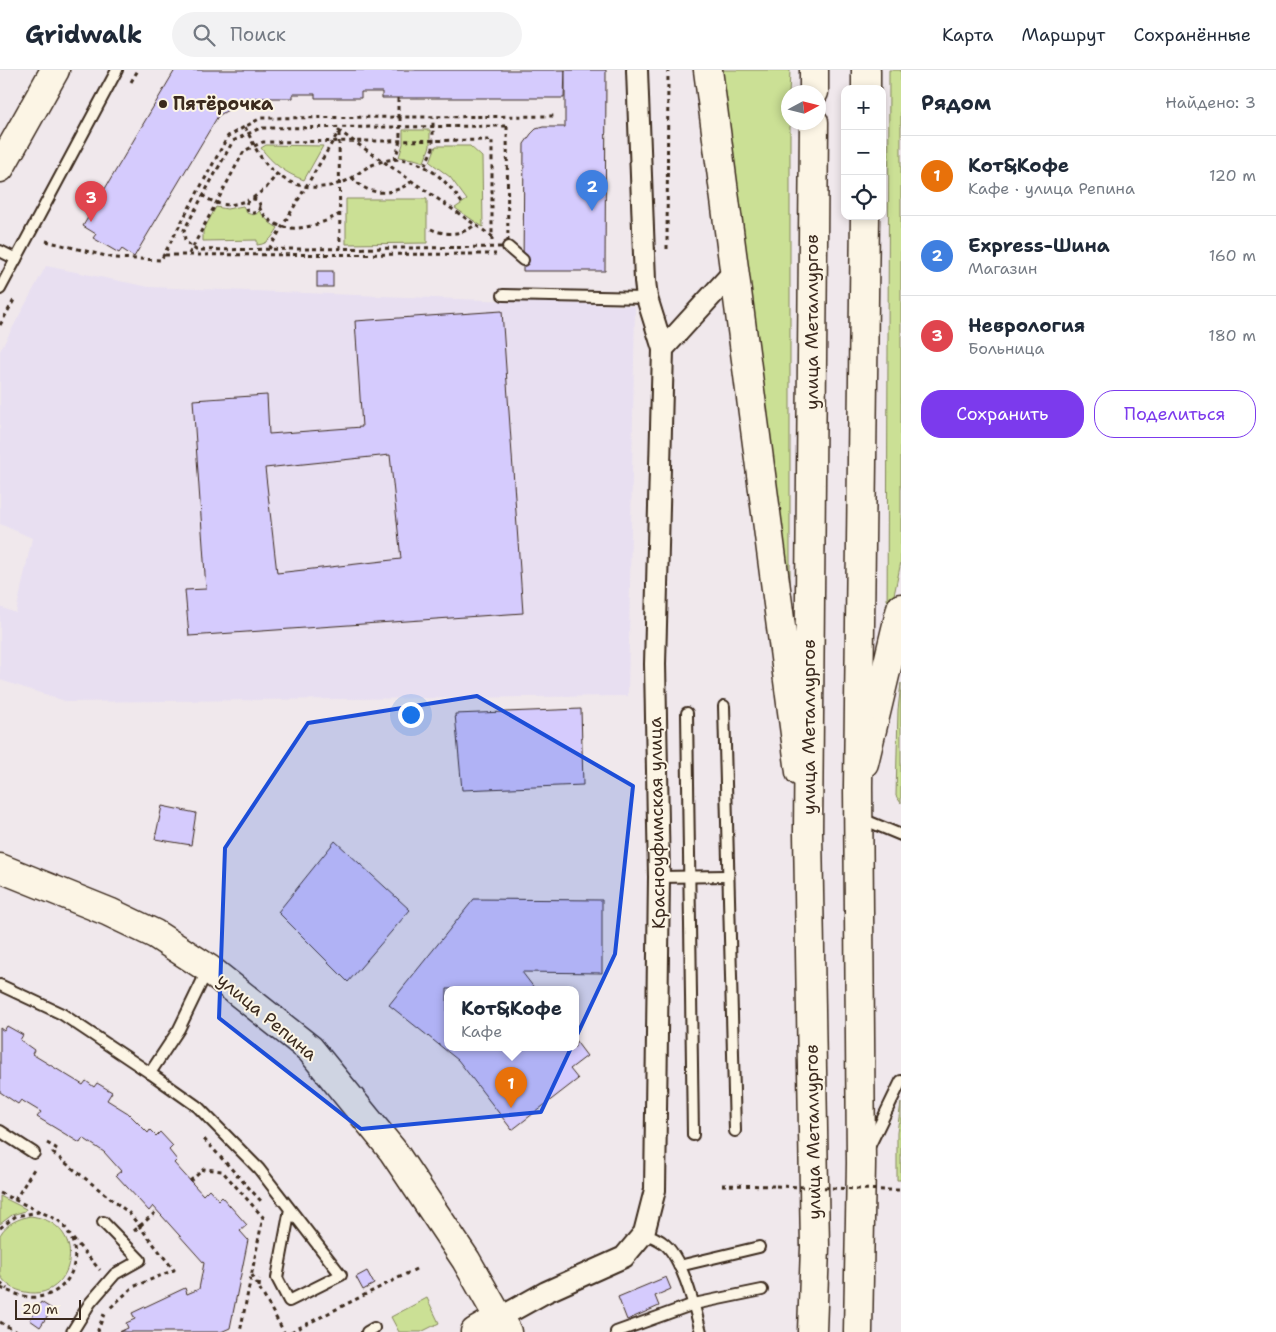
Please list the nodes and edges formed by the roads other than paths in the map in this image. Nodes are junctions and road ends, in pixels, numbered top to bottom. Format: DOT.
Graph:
graph roads {
  1 [pos="55,70"];
  2 [pos="117,70"];
  3 [pos="637,70"];
  4 [pos="708,70"];
  5 [pos="814,70"];
  6 [pos="866,70"];
  7 [pos="814,85"];
  8 [pos="866,85"];
  9 [pos="814,130"];
  10 [pos="0,168"];
  11 [pos="865,220"];
  12 [pos="0,251"];
  13 [pos="16,259"];
  14 [pos="735,270"];
  15 [pos="0,289"];
  16 [pos="503,295"];
  17 [pos="647,298"];
  18 [pos="663,349"];
  19 [pos="901,608"];
  20 [pos="724,706"];
  21 [pos="687,713"];
  22 [pos="858,787"];
  23 [pos="858,817"];
  24 [pos="808,833"];
  25 [pos="901,836"];
  26 [pos="0,868"];
  27 [pos="689,876"];
  28 [pos="727,876"];
  29 [pos="659,877"];
  30 [pos="209,968"];
  31 [pos="0,985"];
  32 [pos="150,1073"];
  33 [pos="901,1080"];
  34 [pos="0,1131"];
  35 [pos="736,1131"];
  36 [pos="693,1135"];
  37 [pos="34,1153"];
  38 [pos="861,1163"];
  39 [pos="290,1209"];
  40 [pos="103,1222"];
  41 [pos="644,1233"];
  42 [pos="760,1247"];
  43 [pos="679,1266"];
  44 [pos="762,1290"];
  45 [pos="694,1304"];
  46 [pos="503,1325"];
  47 [pos="72,1332"];
  48 [pos="475,1332"];
  49 [pos="616,1332"];
  50 [pos="701,1332"];
  51 [pos="812,1332"];
  52 [pos="858,1332"];
  1 -- 10 [label="main road"];
  2 -- 13 [label="lane"];
  3 -- 17 [label="street, Красноуфимская улица"];
  4 -- 14 [label="main road"];
  5 -- 7 [label="main road"];
  6 -- 8 [label="main road"];
  9 -- 24 [label="main road, улица Металлургов"];
  11 -- 22 [label="main road"];
  12 -- 13 [label="lane"];
  13 -- 15 [label="lane"];
  14 -- 18 [label="street"];
  14 -- 24 [label="main road"];
  16 -- 17 [label="lane"];
  17 -- 18 [label="street, Красноуфимская улица"];
  18 -- 29 [label="street, Красноуфимская улица"];
  19 -- 22 [label="main road"];
  20 -- 28 [label="lane"];
  21 -- 27 [label="lane"];
  22 -- 23 [label="main road"];
  23 -- 25 [label="lane"];
  23 -- 38 [label="main road"];
  24 -- 51 [label="main road, улица Металлургов"];
  26 -- 30 [label="main road, улица Репина"];
  27 -- 28 [label="lane"];
  27 -- 29 [label="lane"];
  27 -- 36 [label="lane"];
  28 -- 35 [label="lane"];
  29 -- 41 [label="street, Красноуфимская улица"];
  30 -- 32 [label="lane"];
  30 -- 46 [label="main road, улица Репина"];
  31 -- 32 [label="lane"];
  32 -- 39 [label="lane"];
  33 -- 38 [label="lane"];
  34 -- 37 [label="lane"];
  38 -- 52 [label="main road"];
  39 -- 39 [label="lane"];
  40 -- 47 [label="lane"];
  41 -- 43 [label="lane"];
  41 -- 46 [label="street, Красноуфимская улица"];
  42 -- 43 [label="lane"];
  43 -- 45 [label="lane"];
  44 -- 45 [label="lane"];
  45 -- 49 [label="lane"];
  45 -- 50 [label="lane"];
  46 -- 48 [label="main road"];
}
